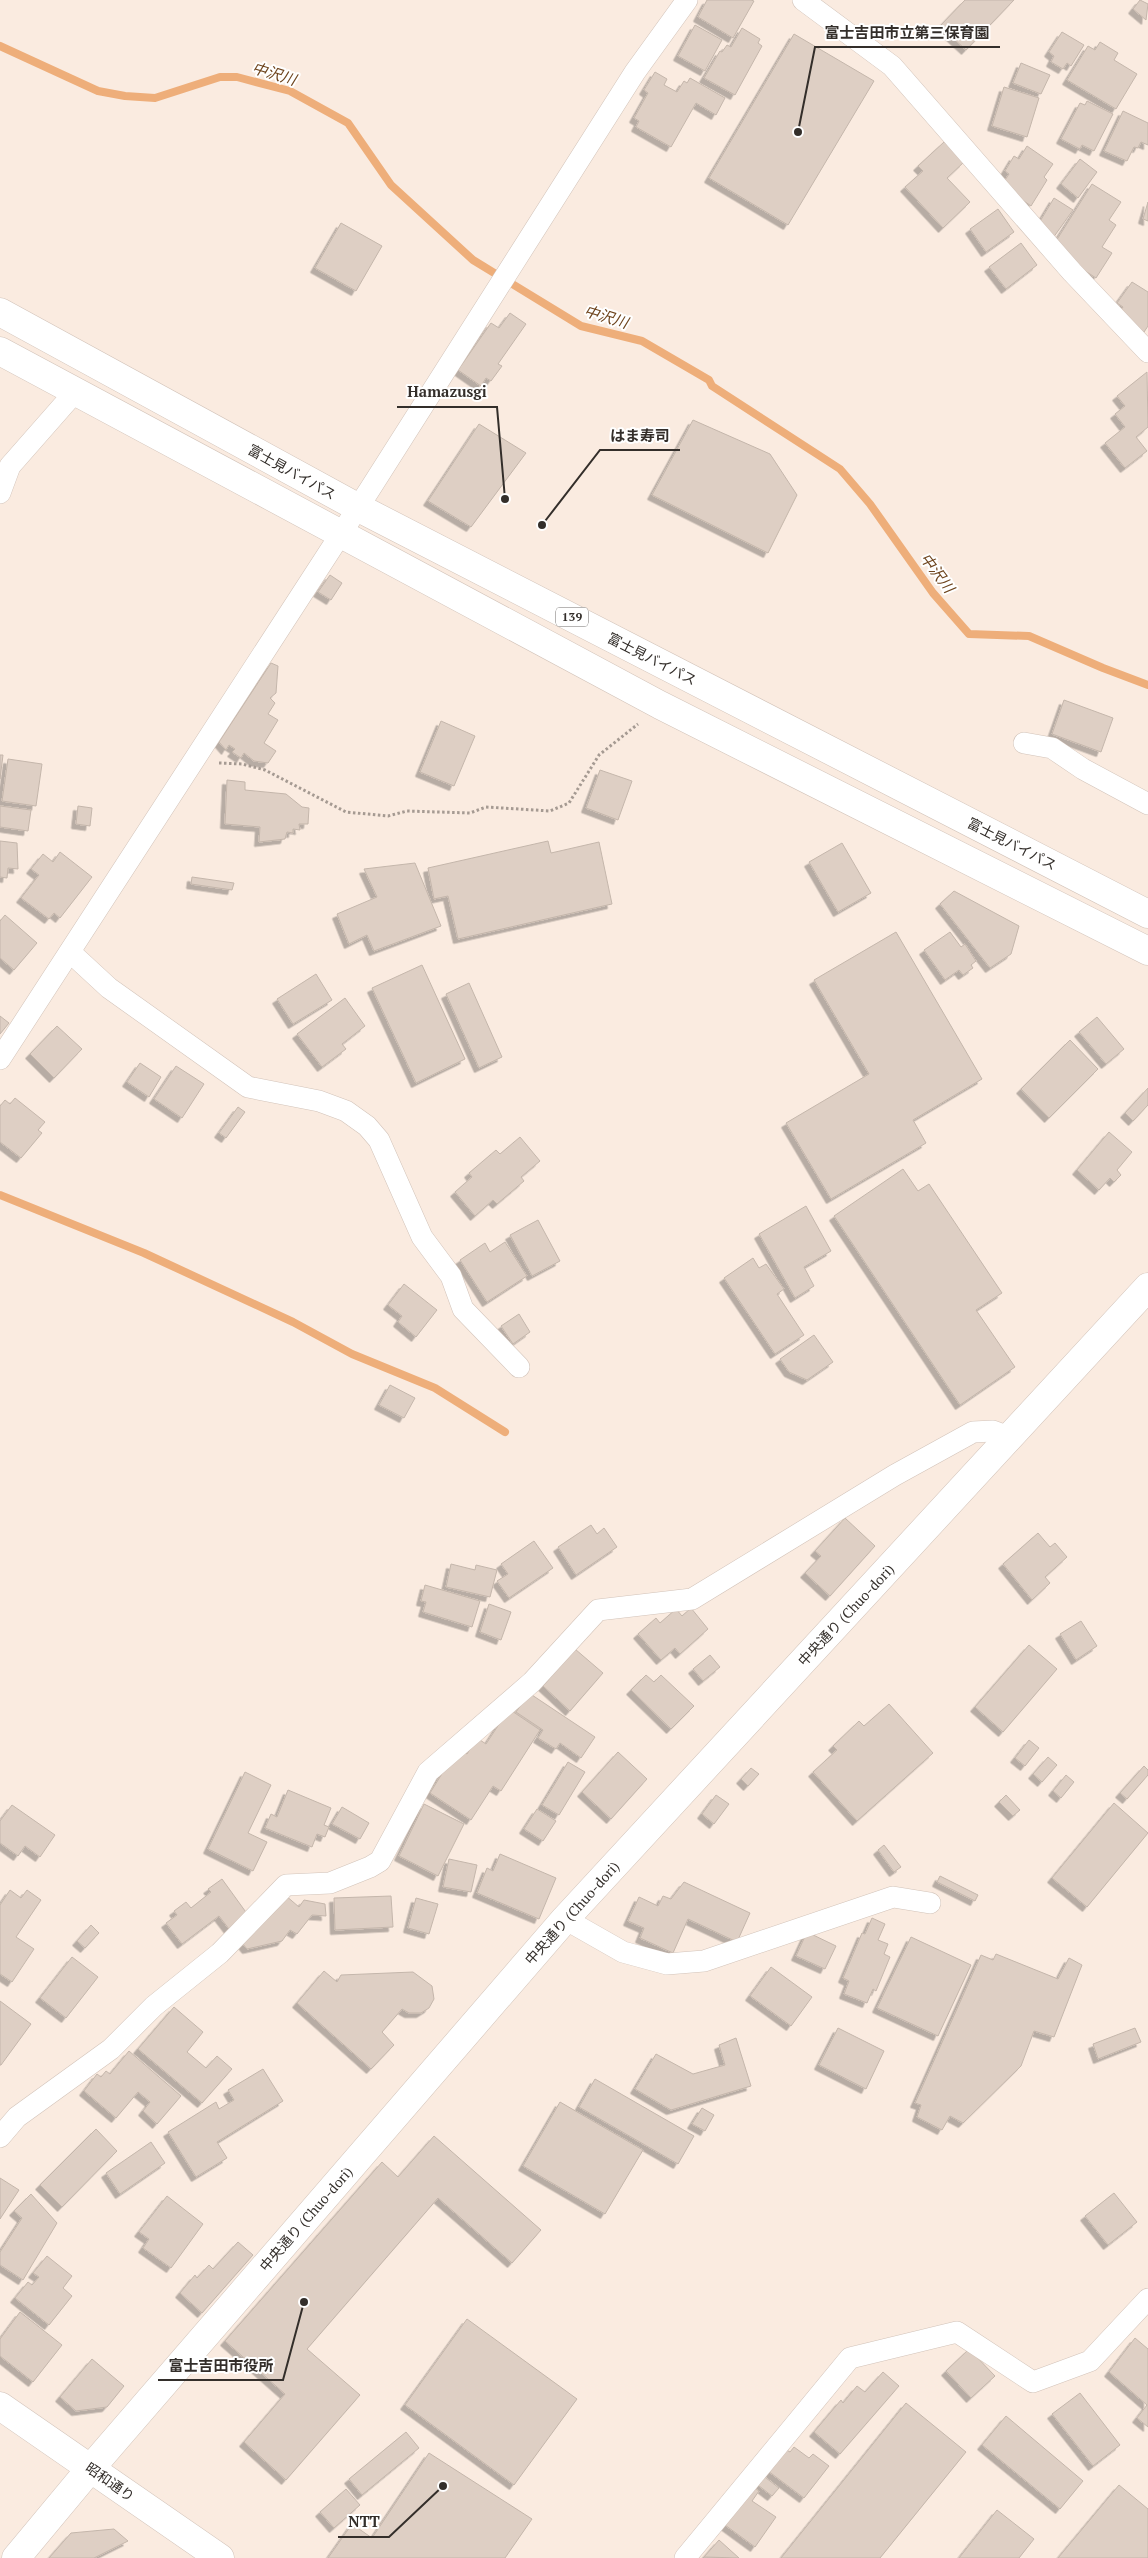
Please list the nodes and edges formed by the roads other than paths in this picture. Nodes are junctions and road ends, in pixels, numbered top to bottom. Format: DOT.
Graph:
graph roads {
  1 [pos="687,0"];
  2 [pos="804,0"];
  3 [pos="0,312"];
  4 [pos="0,351"];
  5 [pos="1148,352"];
  6 [pos="75,392"];
  7 [pos="0,493"];
  8 [pos="357,507"];
  9 [pos="339,534"];
  10 [pos="1024,743"];
  11 [pos="1148,804"];
  12 [pos="1148,914"];
  13 [pos="1148,951"];
  14 [pos="70,952"];
  15 [pos="0,1059"];
  16 [pos="1148,1287"];
  17 [pos="519,1367"];
  18 [pos="1009,1437"];
  19 [pos="930,1903"];
  20 [pos="565,1919"];
  21 [pos="0,2137"];
  22 [pos="1148,2299"];
  23 [pos="0,2406"];
  24 [pos="90,2469"];
  25 [pos="16,2558"];
  26 [pos="220,2558"];
  27 [pos="684,2558"];
  1 -- 8 [label="street"];
  2 -- 5 [label="street"];
  3 -- 8 [label="main road, 富士見バイパス / 139"];
  4 -- 6 [label="main road, 139"];
  6 -- 7 [label="street"];
  6 -- 9 [label="main road, 139"];
  8 -- 9 [label="street"];
  8 -- 12 [label="main road, 富士見バイパス / 139"];
  9 -- 13 [label="main road, 139"];
  9 -- 14 [label="street"];
  10 -- 11 [label="street"];
  14 -- 15 [label="street"];
  14 -- 17 [label="street"];
  16 -- 18 [label="main road, 中央通り (Chuo-dori)"];
  18 -- 20 [label="main road, 中央通り (Chuo-dori)"];
  18 -- 21 [label="street"];
  19 -- 20 [label="street"];
  20 -- 24 [label="main road, 中央通り (Chuo-dori)"];
  22 -- 27 [label="street"];
  23 -- 24 [label="main road, 昭和通り"];
  24 -- 25 [label="main road, 中央通り (Chuo-dori)"];
  24 -- 26 [label="main road, 昭和通り"];
}
